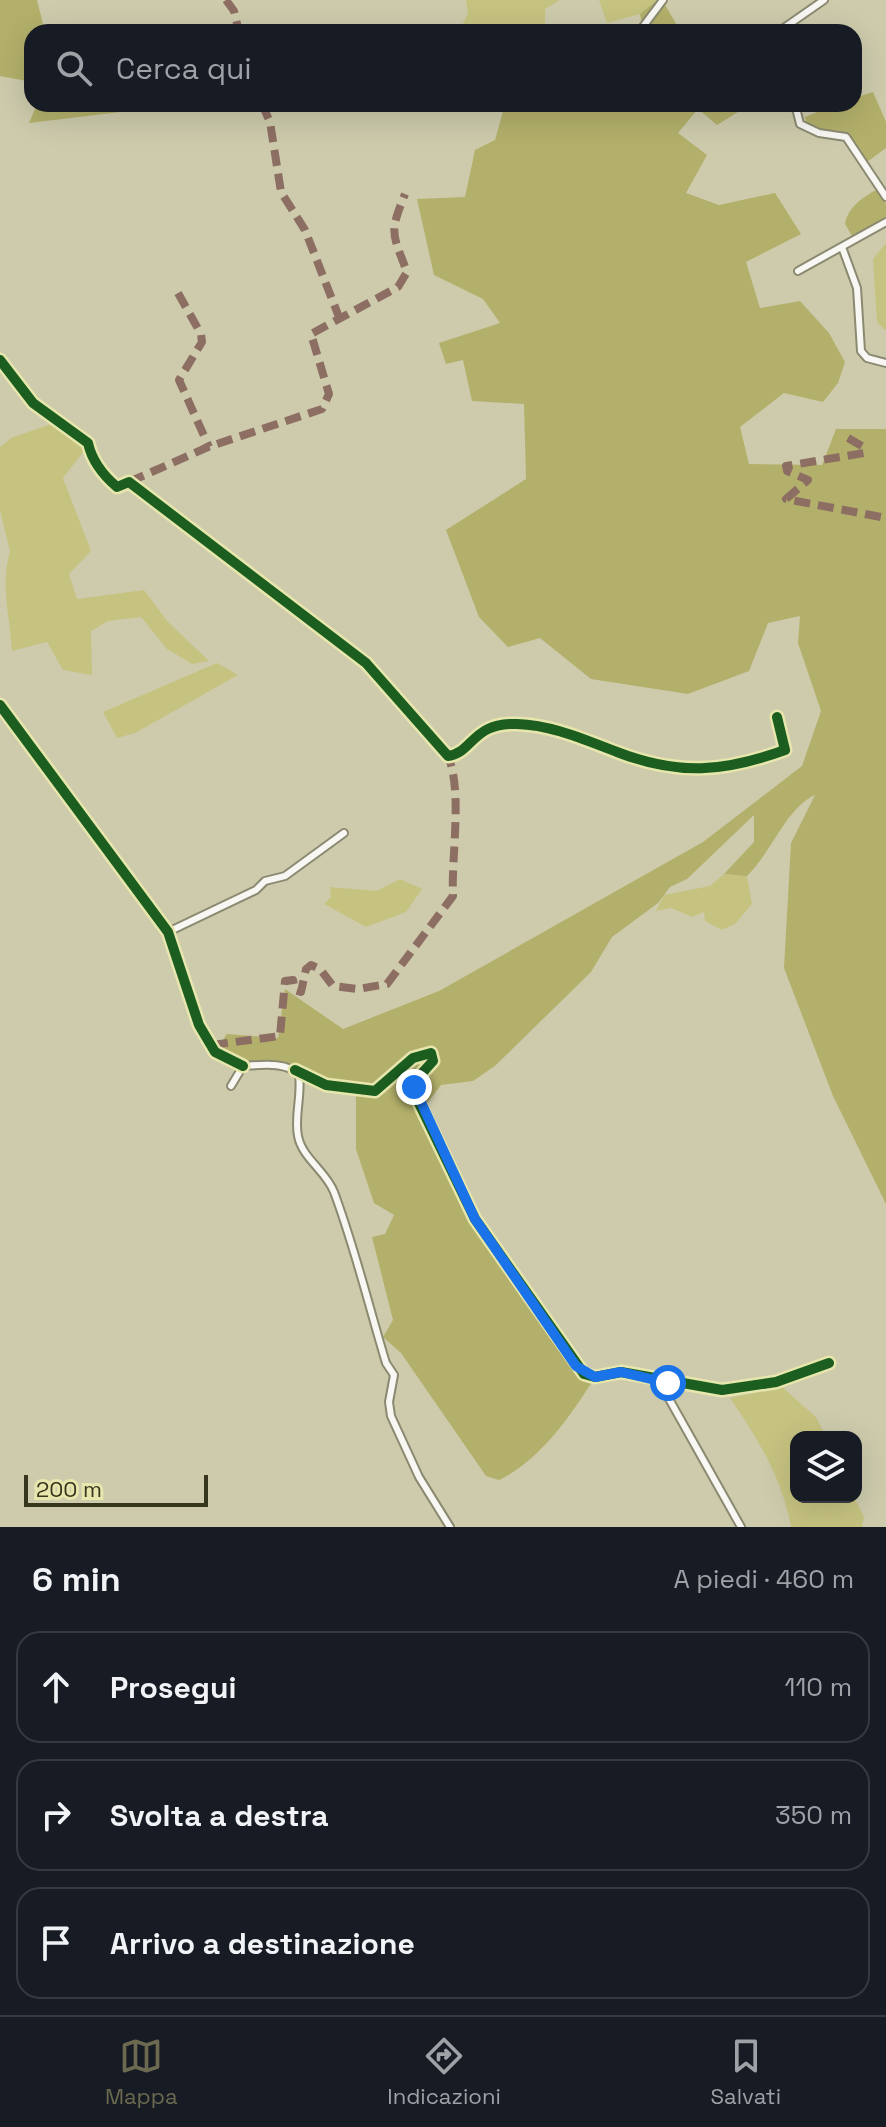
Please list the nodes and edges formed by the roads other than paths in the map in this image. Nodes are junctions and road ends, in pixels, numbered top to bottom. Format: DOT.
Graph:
graph roads {
  1 [pos="663,0"];
  2 [pos="824,0"];
  3 [pos="645,24"];
  4 [pos="790,24"];
  5 [pos="797,112"];
  6 [pos="886,197"];
  7 [pos="886,222"];
  8 [pos="842,247"];
  9 [pos="798,271"];
  10 [pos="0,360"];
  11 [pos="886,363"];
  12 [pos="0,705"];
  13 [pos="777,717"];
  14 [pos="344,833"];
  15 [pos="168,932"];
  16 [pos="243,1066"];
  17 [pos="295,1070"];
  18 [pos="231,1086"];
  19 [pos="829,1363"];
  20 [pos="659,1381"];
  21 [pos="450,1527"];
  22 [pos="741,1527"];
  1 -- 3 [label="street"];
  2 -- 4 [label="street"];
  5 -- 6 [label="street"];
  7 -- 8 [label="street"];
  8 -- 9 [label="street"];
  8 -- 11 [label="street"];
  10 -- 13 [label="street"];
  12 -- 15 [label="street"];
  14 -- 15 [label="street"];
  15 -- 16 [label="street"];
  16 -- 17 [label="street"];
  16 -- 18 [label="street"];
  17 -- 20 [label="street"];
  17 -- 21 [label="street"];
  19 -- 20 [label="street"];
  20 -- 22 [label="street"];
}
